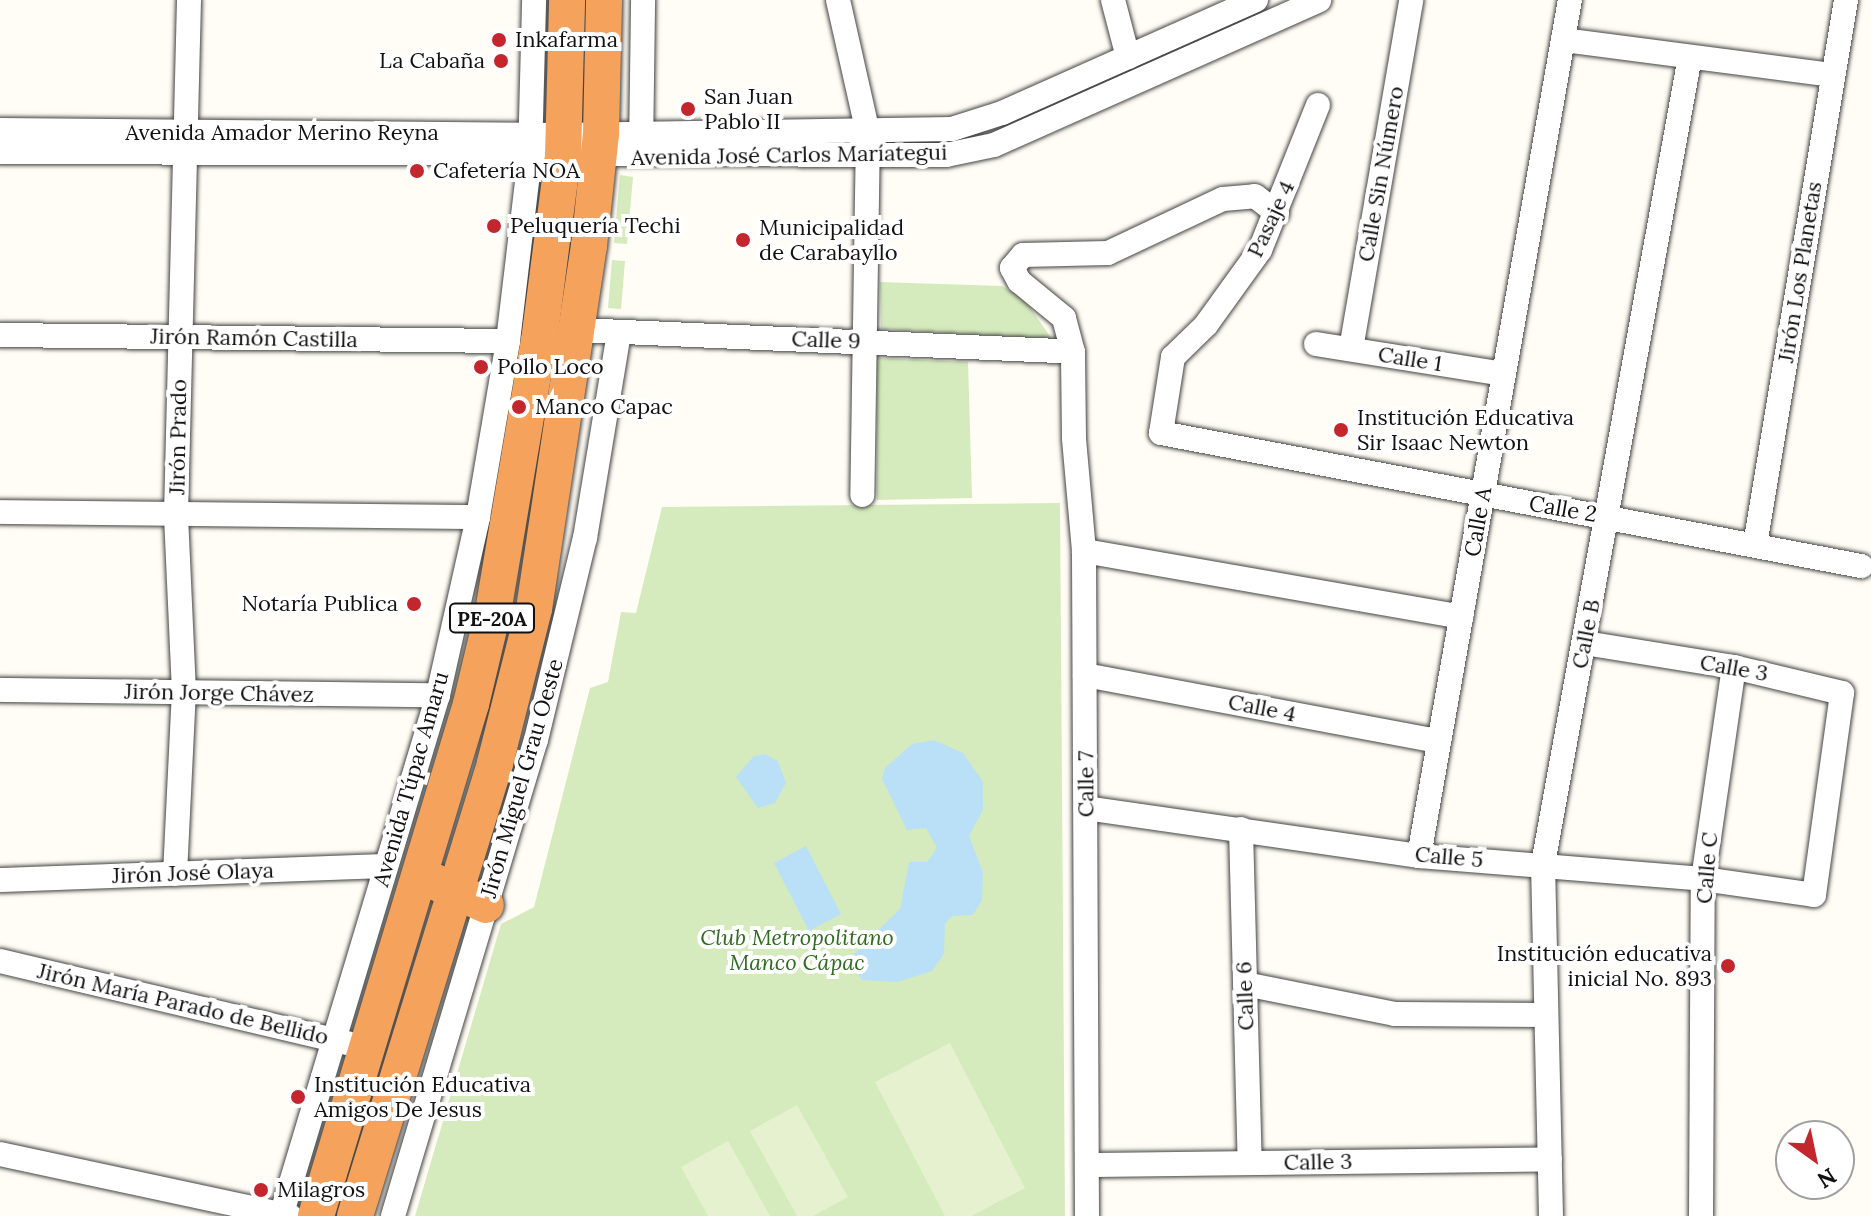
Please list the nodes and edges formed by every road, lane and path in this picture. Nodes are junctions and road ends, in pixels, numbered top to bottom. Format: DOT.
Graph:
graph roads {
  1 [pos="189,0"];
  2 [pos="534,0"];
  3 [pos="567,0"];
  4 [pos="604,0"];
  5 [pos="643,0"];
  6 [pos="838,0"];
  7 [pos="1113,0"];
  8 [pos="1319,0"];
  9 [pos="1411,0"];
  10 [pos="1570,0"];
  11 [pos="1846,0"];
  12 [pos="1244,3"];
  13 [pos="1563,40"];
  14 [pos="1128,57"];
  15 [pos="1690,57"];
  16 [pos="1833,75"];
  17 [pos="1318,105"];
  18 [pos="0,130"];
  19 [pos="186,143"];
  20 [pos="868,145"];
  21 [pos="547,146"];
  22 [pos="600,146"];
  23 [pos="641,146"];
  24 [pos="0,152"];
  25 [pos="1277,213"];
  26 [pos="578,330"];
  27 [pos="619,333"];
  28 [pos="0,335"];
  29 [pos="180,337"];
  30 [pos="508,341"];
  31 [pos="864,341"];
  32 [pos="1316,344"];
  33 [pos="1351,349"];
  34 [pos="1073,352"];
  35 [pos="1504,374"];
  36 [pos="1169,438"];
  37 [pos="862,495"];
  38 [pos="1483,495"];
  39 [pos="0,512"];
  40 [pos="176,514"];
  41 [pos="478,517"];
  42 [pos="1608,518"];
  43 [pos="1755,545"];
  44 [pos="1084,551"];
  45 [pos="1861,566"];
  46 [pos="1461,617"];
  47 [pos="1584,643"];
  48 [pos="1734,667"];
  49 [pos="1085,675"];
  50 [pos="0,690"];
  51 [pos="184,692"];
  52 [pos="438,695"];
  53 [pos="1439,741"];
  54 [pos="1086,808"];
  55 [pos="1241,829"];
  56 [pos="1419,856"];
  57 [pos="1543,864"];
  58 [pos="402,871"];
  59 [pos="175,874"];
  60 [pos="1703,879"];
  61 [pos="0,880"];
  62 [pos="1814,895"];
  63 [pos="471,896"];
  64 [pos="0,961"];
  65 [pos="1245,984"];
  66 [pos="1544,1015"];
  67 [pos="350,1043"];
  68 [pos="0,1154"];
  69 [pos="1550,1159"];
  70 [pos="1250,1163"];
  71 [pos="1087,1165"];
  72 [pos="292,1216"];
  73 [pos="355,1216"];
  74 [pos="393,1216"];
  75 [pos="1087,1216"];
  76 [pos="1551,1216"];
  77 [pos="1701,1216"];
  1 -- 19 [label="street, Jirón Prado"];
  2 -- 21 [label="street, Avenida Túpac Amaru"];
  3 -- 21 [label="highway, Avenida Túpac Amaru / PE-20A"];
  4 -- 22 [label="highway, PE-20A"];
  5 -- 23 [label="street"];
  6 -- 20 [label="street"];
  7 -- 14 [label="street"];
  8 -- 20 [label="street, Avenida José Carlos Maríategui"];
  9 -- 33 [label="street, Calle Sin Número"];
  10 -- 13 [label="street, Calle A"];
  11 -- 16 [label="street, Jirón Los Planetas"];
  12 -- 14 [label="street, Avenida José Carlos Maríategui"];
  13 -- 15 [label="street"];
  13 -- 35 [label="street, Calle A"];
  14 -- 20 [label="street, Avenida José Carlos Maríategui"];
  15 -- 16 [label="street"];
  15 -- 42 [label="street, Calle B"];
  16 -- 43 [label="street, Jirón Los Planetas"];
  17 -- 25 [label="street, Pasaje 4"];
  18 -- 19 [label="street, Avenida Amador Merino Reyna"];
  19 -- 21 [label="street, Avenida Amador Merino Reyna"];
  19 -- 24 [label="street, Avenida Amador Merino Reyna"];
  19 -- 29 [label="street, Jirón Prado"];
  20 -- 23 [label="street, Avenida José Carlos Maríategui"];
  20 -- 31 [label="street"];
  21 -- 22 [label="street, Avenida José Carlos Maríategui"];
  21 -- 30 [label="street, Avenida Túpac Amaru"];
  21 -- 58 [label="highway, Avenida Túpac Amaru / PE-20A"];
  22 -- 23 [label="street, Avenida José Carlos Maríategui"];
  22 -- 26 [label="highway, PE-20A"];
  25 -- 34 [label="street, Calle 7"];
  25 -- 36 [label="street, Pasaje 4"];
  26 -- 27 [label="street, Calle 9"];
  26 -- 63 [label="highway, PE-20A"];
  27 -- 31 [label="street, Calle 9"];
  27 -- 63 [label="street, Jirón Miguel Grau Oeste"];
  28 -- 29 [label="street, Jirón Ramón Castilla"];
  29 -- 30 [label="street, Jirón Ramón Castilla"];
  29 -- 40 [label="street, Jirón Prado"];
  30 -- 41 [label="street, Avenida Túpac Amaru"];
  31 -- 34 [label="street, Calle 9"];
  31 -- 37 [label="street"];
  32 -- 33 [label="street, Calle 1"];
  33 -- 35 [label="street, Calle 1"];
  34 -- 44 [label="street, Calle 7"];
  35 -- 38 [label="street, Calle A"];
  36 -- 38 [label="street, Calle 2"];
  38 -- 42 [label="street, Calle 2"];
  38 -- 46 [label="street, Calle A"];
  39 -- 40 [label="street"];
  40 -- 41 [label="street"];
  40 -- 51 [label="street, Jirón Prado"];
  41 -- 52 [label="street, Avenida Túpac Amaru"];
  42 -- 43 [label="street, Calle 2"];
  42 -- 47 [label="street, Calle B"];
  43 -- 45 [label="street, Calle 2"];
  44 -- 46 [label="street"];
  44 -- 49 [label="street, Calle 7"];
  46 -- 53 [label="street, Calle A"];
  47 -- 48 [label="street, Calle 3"];
  47 -- 57 [label="street, Calle B"];
  48 -- 60 [label="street, Calle C"];
  48 -- 62 [label="street, Calle 3"];
  49 -- 53 [label="street, Calle 4"];
  49 -- 54 [label="street, Calle 7"];
  50 -- 51 [label="street, Jirón Jorge Chávez"];
  51 -- 52 [label="street, Jirón Jorge Chávez"];
  51 -- 59 [label="street, Jirón Prado"];
  52 -- 58 [label="street, Avenida Túpac Amaru"];
  53 -- 56 [label="street, Calle A"];
  54 -- 55 [label="street, Calle 5"];
  54 -- 71 [label="street, Calle 7"];
  55 -- 56 [label="street, Calle 5"];
  55 -- 65 [label="street, Calle 6"];
  56 -- 57 [label="street, Calle 5"];
  57 -- 60 [label="street, Calle 5"];
  57 -- 66 [label="street, Calle B"];
  58 -- 59 [label="street, Jirón José Olaya"];
  58 -- 63 [label="highway"];
  58 -- 67 [label="highway, Avenida Túpac Amaru / PE-20A"];
  59 -- 61 [label="street, Jirón José Olaya"];
  60 -- 62 [label="street, Calle 5"];
  60 -- 77 [label="street, Calle C"];
  63 -- 73 [label="highway, PE-20A"];
  63 -- 74 [label="street, Jirón Miguel Grau Oeste"];
  64 -- 67 [label="street, Jirón María Parado de Bellido"];
  65 -- 66 [label="street"];
  65 -- 70 [label="street, Calle 6"];
  66 -- 69 [label="street, Calle B"];
  67 -- 72 [label="highway, Avenida Túpac Amaru / PE-20A"];
  68 -- 72 [label="street"];
  69 -- 70 [label="street, Calle 3"];
  69 -- 76 [label="street, Calle B"];
  70 -- 71 [label="street, Calle 3"];
  71 -- 75 [label="street, Calle 7"];
}
